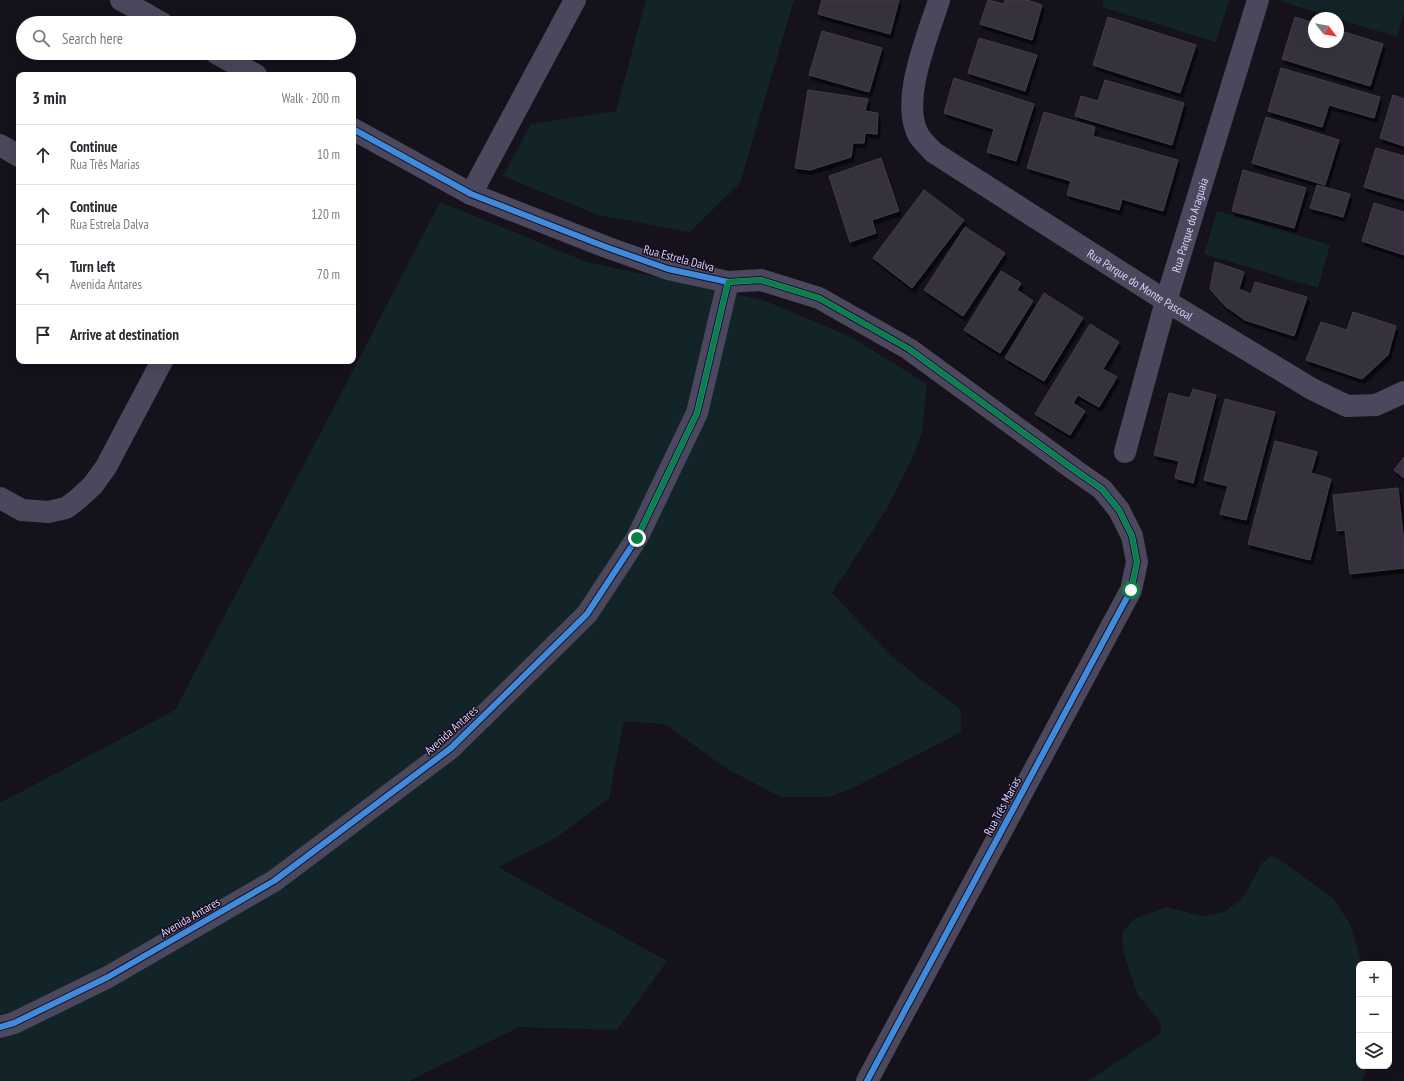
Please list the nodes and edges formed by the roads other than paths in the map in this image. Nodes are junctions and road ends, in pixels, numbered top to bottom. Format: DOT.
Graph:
graph roads {
  1 [pos="120,0"];
  2 [pos="575,0"];
  3 [pos="939,0"];
  4 [pos="1258,0"];
  5 [pos="149,16"];
  6 [pos="229,60"];
  7 [pos="251,72"];
  8 [pos="356,131"];
  9 [pos="0,145"];
  10 [pos="16,154"];
  11 [pos="471,194"];
  12 [pos="728,282"];
  13 [pos="1166,301"];
  14 [pos="160,364"];
  15 [pos="1404,392"];
  16 [pos="1125,452"];
  17 [pos="0,498"];
  18 [pos="1132,536"];
  19 [pos="0,1027"];
  20 [pos="867,1081"];
  1 -- 5 [label="street"];
  2 -- 11 [label="street"];
  3 -- 13 [label="street, Rua Parque do Monte Pascoal"];
  4 -- 13 [label="street, Rua Parque do Araguaia"];
  6 -- 7 [label="street"];
  8 -- 11 [label="street, Rua Estrela Dalva"];
  9 -- 10 [label="street"];
  11 -- 12 [label="street, Rua Estrela Dalva"];
  12 -- 18 [label="street, Rua Estrela Dalva"];
  12 -- 19 [label="street, Avenida Antares"];
  13 -- 15 [label="street, Rua Parque do Monte Pascoal"];
  13 -- 16 [label="street, Rua Parque do Araguaia"];
  14 -- 17 [label="street"];
  18 -- 20 [label="street, Rua Três Marias"];
}
